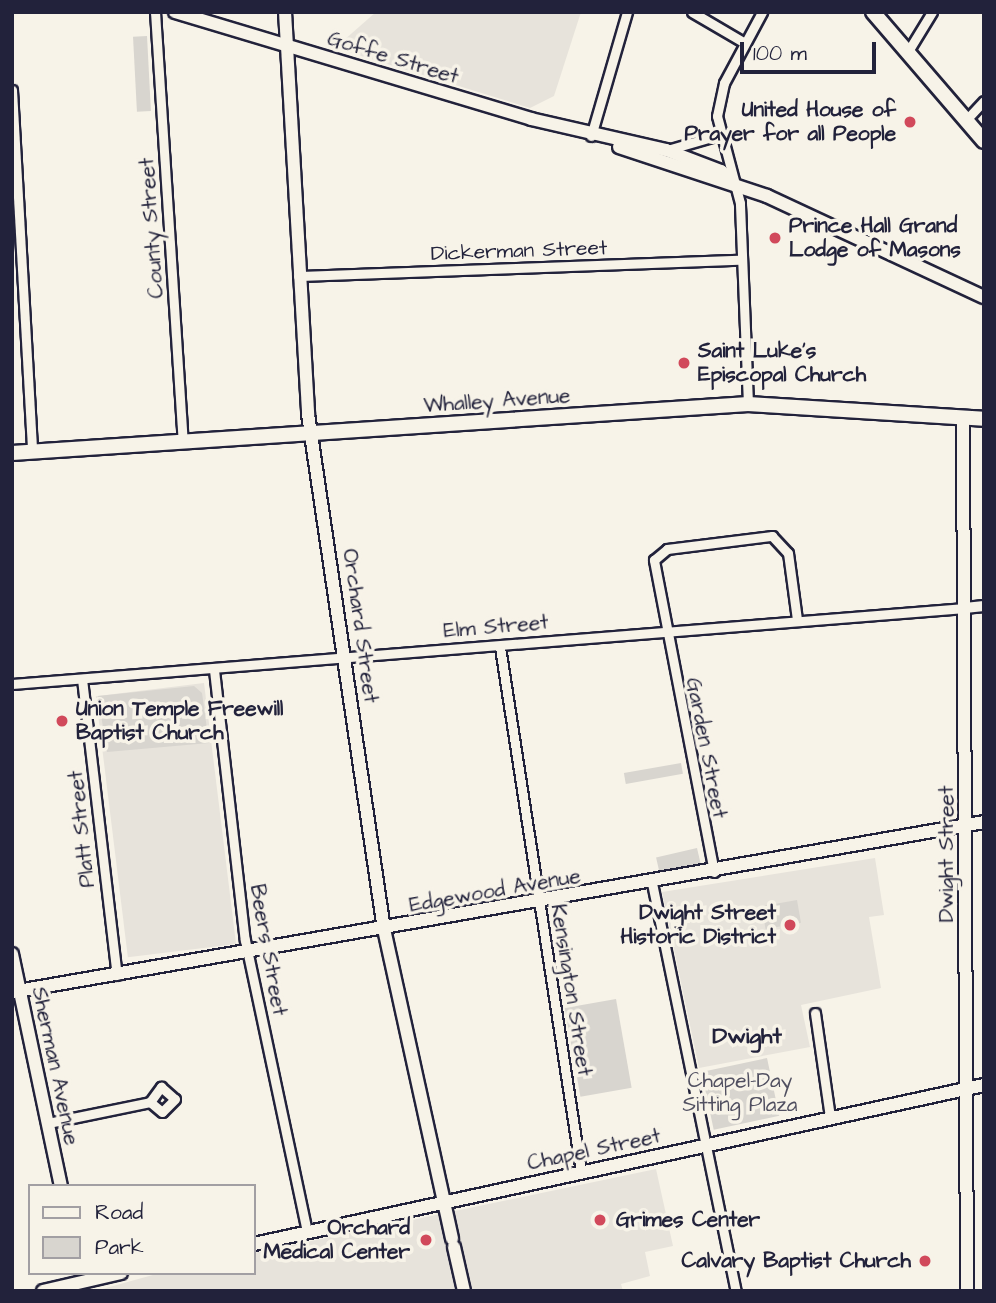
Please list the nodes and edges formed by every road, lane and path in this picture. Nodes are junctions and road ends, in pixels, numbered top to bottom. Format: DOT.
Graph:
graph roads {
  1 [pos="155,12"];
  2 [pos="175,12"];
  3 [pos="285,12"];
  4 [pos="627,12"];
  5 [pos="692,12"];
  6 [pos="762,12"];
  7 [pos="873,12"];
  8 [pos="932,12"];
  9 [pos="745,43"];
  10 [pos="284,45"];
  11 [pos="908,53"];
  12 [pos="12,90"];
  13 [pos="984,101"];
  14 [pos="966,120"];
  15 [pos="719,135"];
  16 [pos="595,137"];
  17 [pos="984,141"];
  18 [pos="666,150"];
  19 [pos="735,185"];
  20 [pos="741,260"];
  21 [pos="298,276"];
  22 [pos="981,297"];
  23 [pos="748,404"];
  24 [pos="964,418"];
  25 [pos="984,419"];
  26 [pos="313,433"];
  27 [pos="183,441"];
  28 [pos="32,452"];
  29 [pos="12,453"];
  30 [pos="984,606"];
  31 [pos="965,608"];
  32 [pos="797,620"];
  33 [pos="665,631"];
  34 [pos="500,647"];
  35 [pos="345,659"];
  36 [pos="214,670"];
  37 [pos="82,679"];
  38 [pos="12,684"];
  39 [pos="984,822"];
  40 [pos="966,828"];
  41 [pos="714,872"];
  42 [pos="652,883"];
  43 [pos="540,903"];
  44 [pos="384,929"];
  45 [pos="247,952"];
  46 [pos="12,954"];
  47 [pos="117,975"];
  48 [pos="16,992"];
  49 [pos="815,1013"];
  50 [pos="984,1085"];
  51 [pos="967,1089"];
  52 [pos="150,1102"];
  53 [pos="830,1117"];
  54 [pos="48,1123"];
  55 [pos="705,1146"];
  56 [pos="581,1172"];
  57 [pos="61,1184"];
  58 [pos="445,1203"];
  59 [pos="307,1232"];
  60 [pos="256,1244"];
  61 [pos="112,1275"];
  62 [pos="81,1282"];
  63 [pos="43,1291"];
  64 [pos="464,1291"];
  65 [pos="736,1291"];
  66 [pos="967,1291"];
  1 -- 27 [label="street, County Street"];
  2 -- 10 [label="main road, Goffe Street"];
  3 -- 10 [label="main road, Orchard Street"];
  4 -- 16 [label="street"];
  5 -- 9 [label="street"];
  6 -- 9 [label="street"];
  7 -- 11 [label="main road"];
  8 -- 11 [label="street"];
  9 -- 15 [label="street"];
  10 -- 16 [label="main road, Goffe Street"];
  10 -- 21 [label="main road, Orchard Street"];
  11 -- 14 [label="main road"];
  12 -- 28 [label="street"];
  13 -- 14 [label="street"];
  14 -- 17 [label="main road"];
  15 -- 18 [label="street"];
  15 -- 19 [label="street"];
  16 -- 18 [label="main road, Goffe Street"];
  16 -- 19 [label="main road, Goffe Street"];
  18 -- 19 [label="main road, Goffe Street"];
  19 -- 20 [label="street"];
  19 -- 22 [label="main road, Goffe Street"];
  20 -- 21 [label="street, Dickerman Street"];
  20 -- 23 [label="street"];
  21 -- 26 [label="main road, Orchard Street"];
  23 -- 24 [label="main road, Whalley Avenue"];
  23 -- 26 [label="main road, Whalley Avenue"];
  24 -- 25 [label="main road, Whalley Avenue"];
  24 -- 31 [label="main road, Dwight Street"];
  26 -- 27 [label="main road, Whalley Avenue"];
  26 -- 35 [label="main road, Orchard Street"];
  27 -- 28 [label="main road, Whalley Avenue"];
  28 -- 29 [label="main road, Whalley Avenue"];
  30 -- 31 [label="street, Elm Street"];
  31 -- 32 [label="street, Elm Street"];
  31 -- 40 [label="main road, Dwight Street"];
  32 -- 33 [label="street, Elm Street"];
  32 -- 33 [label="street, Garden Street"];
  33 -- 34 [label="street, Elm Street"];
  33 -- 41 [label="street, Garden Street"];
  34 -- 35 [label="street, Elm Street"];
  34 -- 43 [label="street, Kensington Street"];
  35 -- 36 [label="street, Elm Street"];
  35 -- 44 [label="main road, Orchard Street"];
  36 -- 37 [label="street, Elm Street"];
  36 -- 45 [label="street, Beers Street"];
  37 -- 38 [label="street, Elm Street"];
  37 -- 47 [label="street, Platt Street"];
  39 -- 40 [label="main road, Edgewood Avenue"];
  40 -- 41 [label="main road, Edgewood Avenue"];
  40 -- 51 [label="main road, Dwight Street"];
  41 -- 42 [label="main road, Edgewood Avenue"];
  42 -- 43 [label="main road, Edgewood Avenue"];
  42 -- 55 [label="street"];
  43 -- 44 [label="main road, Edgewood Avenue"];
  43 -- 56 [label="street, Kensington Street"];
  44 -- 45 [label="main road, Edgewood Avenue"];
  44 -- 58 [label="main road, Orchard Street"];
  45 -- 47 [label="main road, Edgewood Avenue"];
  45 -- 59 [label="street, Beers Street"];
  46 -- 48 [label="main road, Sherman Avenue"];
  47 -- 48 [label="main road, Edgewood Avenue"];
  48 -- 54 [label="main road, Sherman Avenue"];
  49 -- 53 [label="street"];
  50 -- 51 [label="main road, Chapel Street"];
  51 -- 53 [label="main road, Chapel Street"];
  51 -- 66 [label="main road, Dwight Street"];
  52 -- 54 [label="street"];
  53 -- 55 [label="main road, Chapel Street"];
  54 -- 57 [label="main road, Sherman Avenue"];
  55 -- 56 [label="main road, Chapel Street"];
  55 -- 65 [label="street"];
  56 -- 58 [label="main road, Chapel Street"];
  58 -- 59 [label="main road, Chapel Street"];
  58 -- 64 [label="main road, Orchard Street"];
  59 -- 60 [label="main road, Chapel Street"];
  61 -- 62 [label="main road"];
  62 -- 63 [label="main road"];
}
